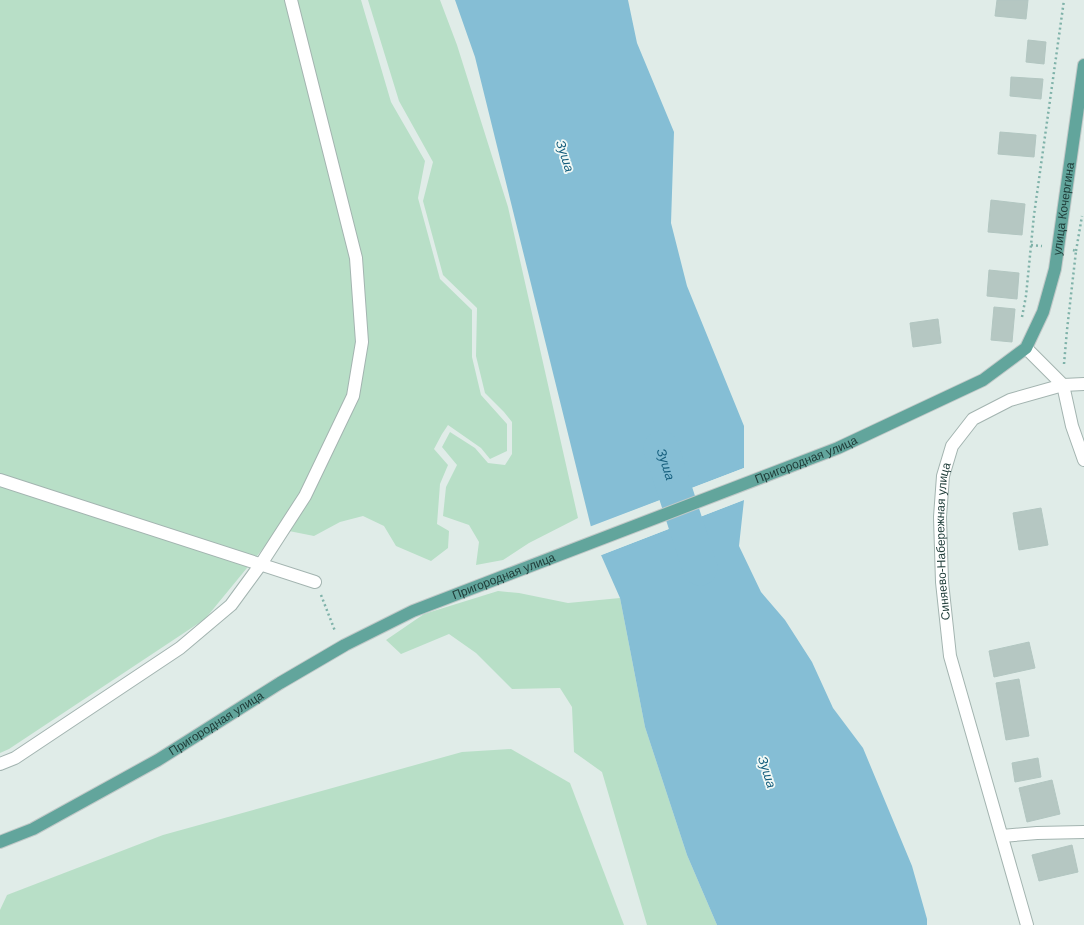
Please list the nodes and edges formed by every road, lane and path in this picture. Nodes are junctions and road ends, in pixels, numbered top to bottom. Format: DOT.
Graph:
graph roads {
  1 [pos="291,0"];
  2 [pos="1064,0"];
  3 [pos="1084,65"];
  4 [pos="1082,216"];
  5 [pos="1031,245"];
  6 [pos="1058,248"];
  7 [pos="1076,251"];
  8 [pos="1021,318"];
  9 [pos="1026,348"];
  10 [pos="1084,384"];
  11 [pos="1063,386"];
  12 [pos="1084,460"];
  13 [pos="0,480"];
  14 [pos="261,564"];
  15 [pos="315,582"];
  16 [pos="335,631"];
  17 [pos="0,764"];
  18 [pos="1084,832"];
  19 [pos="1002,836"];
  20 [pos="0,842"];
  21 [pos="1027,925"];
  1 -- 14 [label="street"];
  2 -- 5 [label="path"];
  3 -- 6 [label="main road, улица Кочергина"];
  4 -- 7 [label="path"];
  5 -- 6 [label="path"];
  5 -- 8 [label="path"];
  6 -- 7 [label="path"];
  6 -- 9 [label="main road, улица Кочергина"];
  7 -- 11 [label="path"];
  9 -- 11 [label="street"];
  9 -- 20 [label="main road, Пригородная улица"];
  10 -- 11 [label="street, Синяево-Набережная улица"];
  11 -- 12 [label="street"];
  11 -- 19 [label="street, Синяево-Набережная улица"];
  13 -- 14 [label="street"];
  14 -- 15 [label="street"];
  14 -- 17 [label="street"];
  15 -- 16 [label="path"];
  18 -- 19 [label="street"];
  19 -- 21 [label="street, Синяево-Набережная улица"];
}
